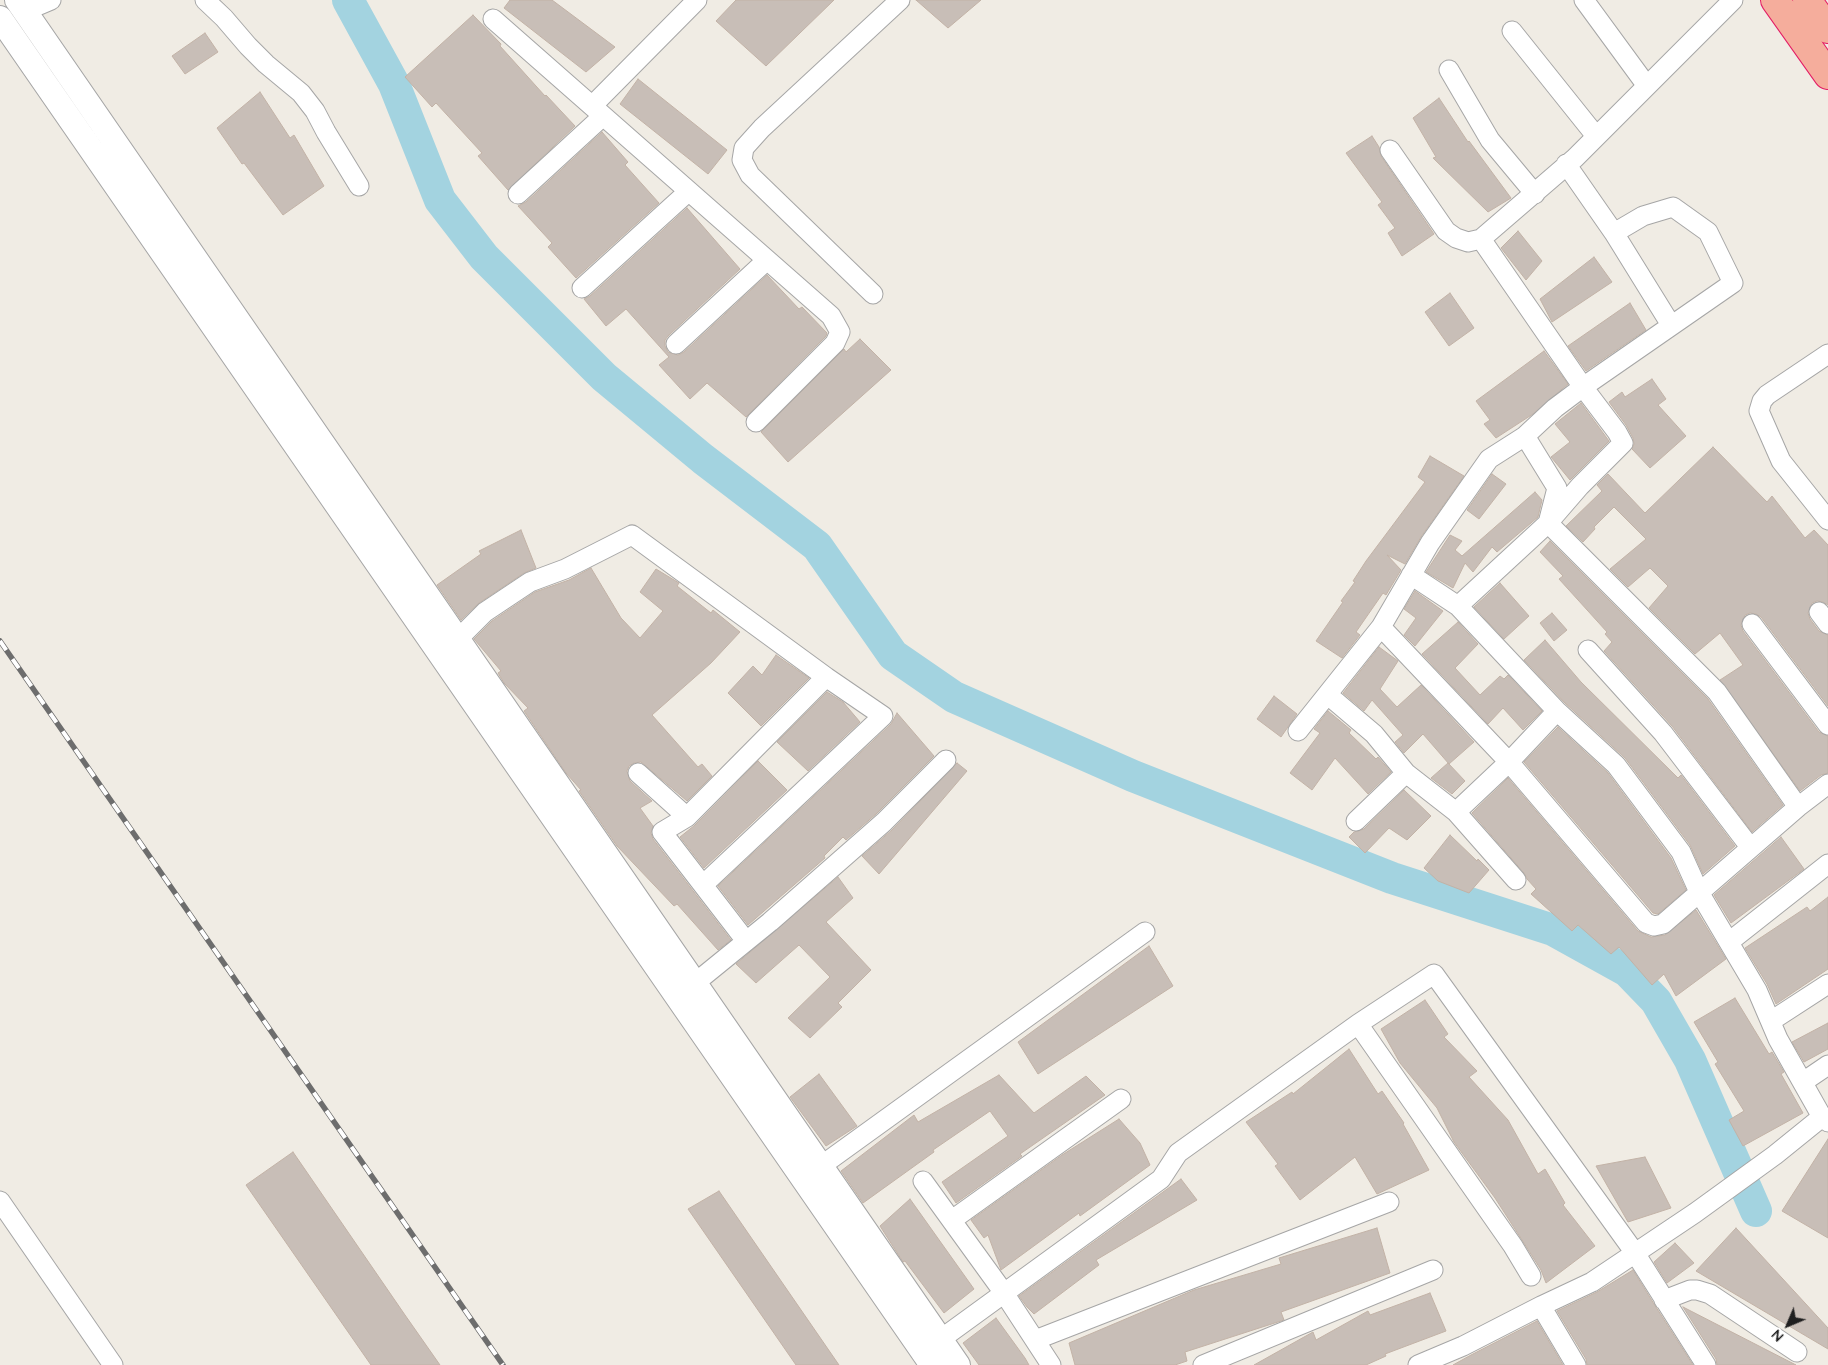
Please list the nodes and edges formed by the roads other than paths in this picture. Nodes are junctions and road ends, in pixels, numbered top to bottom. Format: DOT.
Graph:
graph roads {
  1 [pos="51,0"];
  2 [pos="205,0"];
  3 [pos="697,0"];
  4 [pos="900,0"];
  5 [pos="1584,0"];
  6 [pos="1733,0"];
  7 [pos="1775,0"];
  8 [pos="1807,0"];
  9 [pos="21,5"];
  10 [pos="0,18"];
  11 [pos="493,20"];
  12 [pos="1828,30"];
  13 [pos="1512,31"];
  14 [pos="1449,70"];
  15 [pos="1828,76"];
  16 [pos="1647,86"];
  17 [pos="597,111"];
  18 [pos="1596,136"];
  19 [pos="1390,150"];
  20 [pos="1566,164"];
  21 [pos="359,186"];
  22 [pos="689,191"];
  23 [pos="518,194"];
  24 [pos="1535,194"];
  25 [pos="1614,233"];
  26 [pos="1481,239"];
  27 [pos="767,260"];
  28 [pos="582,288"];
  29 [pos="872,294"];
  30 [pos="1671,325"];
  31 [pos="676,344"];
  32 [pos="1828,354"];
  33 [pos="1583,387"];
  34 [pos="756,422"];
  35 [pos="1525,436"];
  36 [pos="1828,520"];
  37 [pos="1548,523"];
  38 [pos="1411,574"];
  39 [pos="1458,606"];
  40 [pos="1752,624"];
  41 [pos="1381,627"];
  42 [pos="458,639"];
  43 [pos="1588,650"];
  44 [pos="826,677"];
  45 [pos="1328,695"];
  46 [pos="1557,711"];
  47 [pos="1828,725"];
  48 [pos="1298,731"];
  49 [pos="946,760"];
  50 [pos="1509,762"];
  51 [pos="638,772"];
  52 [pos="1406,773"];
  53 [pos="1828,784"];
  54 [pos="1798,807"];
  55 [pos="1456,812"];
  56 [pos="687,817"];
  57 [pos="1356,821"];
  58 [pos="1750,848"];
  59 [pos="1828,864"];
  60 [pos="1516,880"];
  61 [pos="703,885"];
  62 [pos="1699,892"];
  63 [pos="1145,932"];
  64 [pos="746,942"];
  65 [pos="1729,942"];
  66 [pos="695,983"];
  67 [pos="1828,984"];
  68 [pos="1770,1021"];
  69 [pos="1358,1024"];
  70 [pos="1828,1065"];
  71 [pos="1803,1082"];
  72 [pos="1122,1100"];
  73 [pos="1825,1120"];
  74 [pos="821,1166"];
  75 [pos="923,1181"];
  76 [pos="0,1201"];
  77 [pos="1389,1202"];
  78 [pos="952,1220"];
  79 [pos="1635,1253"];
  80 [pos="1433,1270"];
  81 [pos="1531,1276"];
  82 [pos="1004,1293"];
  83 [pos="1664,1300"];
  84 [pos="1541,1306"];
  85 [pos="941,1340"];
  86 [pos="1035,1340"];
  87 [pos="1797,1352"];
  88 [pos="1454,1358"];
  89 [pos="113,1365"];
  90 [pos="932,1365"];
  91 [pos="958,1365"];
  92 [pos="1051,1365"];
  93 [pos="1203,1365"];
  94 [pos="1418,1365"];
  95 [pos="1576,1365"];
  96 [pos="1706,1365"];
  1 -- 9 [label="street"];
  2 -- 21 [label="street"];
  3 -- 17 [label="street"];
  4 -- 29 [label="street"];
  5 -- 16 [label="street"];
  6 -- 16 [label="street"];
  7 -- 15 [label="highway"];
  8 -- 12 [label="highway"];
  9 -- 42 [label="street"];
  10 -- 90 [label="street"];
  11 -- 17 [label="street"];
  13 -- 18 [label="street"];
  14 -- 24 [label="street"];
  16 -- 18 [label="street"];
  17 -- 22 [label="street"];
  17 -- 23 [label="street"];
  18 -- 20 [label="street"];
  19 -- 26 [label="street"];
  20 -- 24 [label="street"];
  20 -- 25 [label="street"];
  22 -- 27 [label="street"];
  22 -- 28 [label="street"];
  24 -- 26 [label="street"];
  25 -- 30 [label="street"];
  25 -- 30 [label="street"];
  26 -- 33 [label="street"];
  27 -- 31 [label="street"];
  27 -- 34 [label="street"];
  30 -- 33 [label="street"];
  32 -- 36 [label="street"];
  33 -- 35 [label="street"];
  33 -- 37 [label="street"];
  35 -- 37 [label="street"];
  35 -- 38 [label="street"];
  37 -- 39 [label="street"];
  37 -- 54 [label="street"];
  38 -- 39 [label="street"];
  38 -- 41 [label="street"];
  39 -- 46 [label="street"];
  40 -- 47 [label="street"];
  41 -- 45 [label="street"];
  41 -- 50 [label="street"];
  42 -- 44 [label="street"];
  42 -- 66 [label="street"];
  43 -- 58 [label="street"];
  44 -- 56 [label="street"];
  44 -- 61 [label="street"];
  45 -- 48 [label="street"];
  45 -- 52 [label="street"];
  46 -- 50 [label="street"];
  46 -- 62 [label="street"];
  49 -- 64 [label="street"];
  50 -- 55 [label="street"];
  50 -- 62 [label="street"];
  51 -- 56 [label="street"];
  52 -- 55 [label="street"];
  52 -- 57 [label="street"];
  53 -- 54 [label="street"];
  54 -- 58 [label="street"];
  55 -- 60 [label="street"];
  56 -- 61 [label="street"];
  58 -- 62 [label="street"];
  59 -- 65 [label="street"];
  61 -- 64 [label="street"];
  62 -- 65 [label="street"];
  63 -- 74 [label="street"];
  64 -- 66 [label="street"];
  65 -- 68 [label="street"];
  66 -- 74 [label="street"];
  67 -- 68 [label="street"];
  68 -- 71 [label="street"];
  69 -- 79 [label="street"];
  69 -- 81 [label="street"];
  69 -- 82 [label="street"];
  70 -- 71 [label="street"];
  71 -- 73 [label="street"];
  72 -- 78 [label="street"];
  73 -- 79 [label="street"];
  74 -- 85 [label="street"];
  75 -- 78 [label="street"];
  76 -- 89 [label="street"];
  77 -- 86 [label="street"];
  78 -- 82 [label="street"];
  79 -- 83 [label="street"];
  79 -- 84 [label="street"];
  80 -- 93 [label="street"];
  82 -- 85 [label="street"];
  82 -- 86 [label="street"];
  83 -- 87 [label="street"];
  83 -- 96 [label="street"];
  84 -- 88 [label="street"];
  84 -- 95 [label="street"];
  85 -- 91 [label="street"];
  86 -- 92 [label="street"];
  88 -- 94 [label="street"];
}
